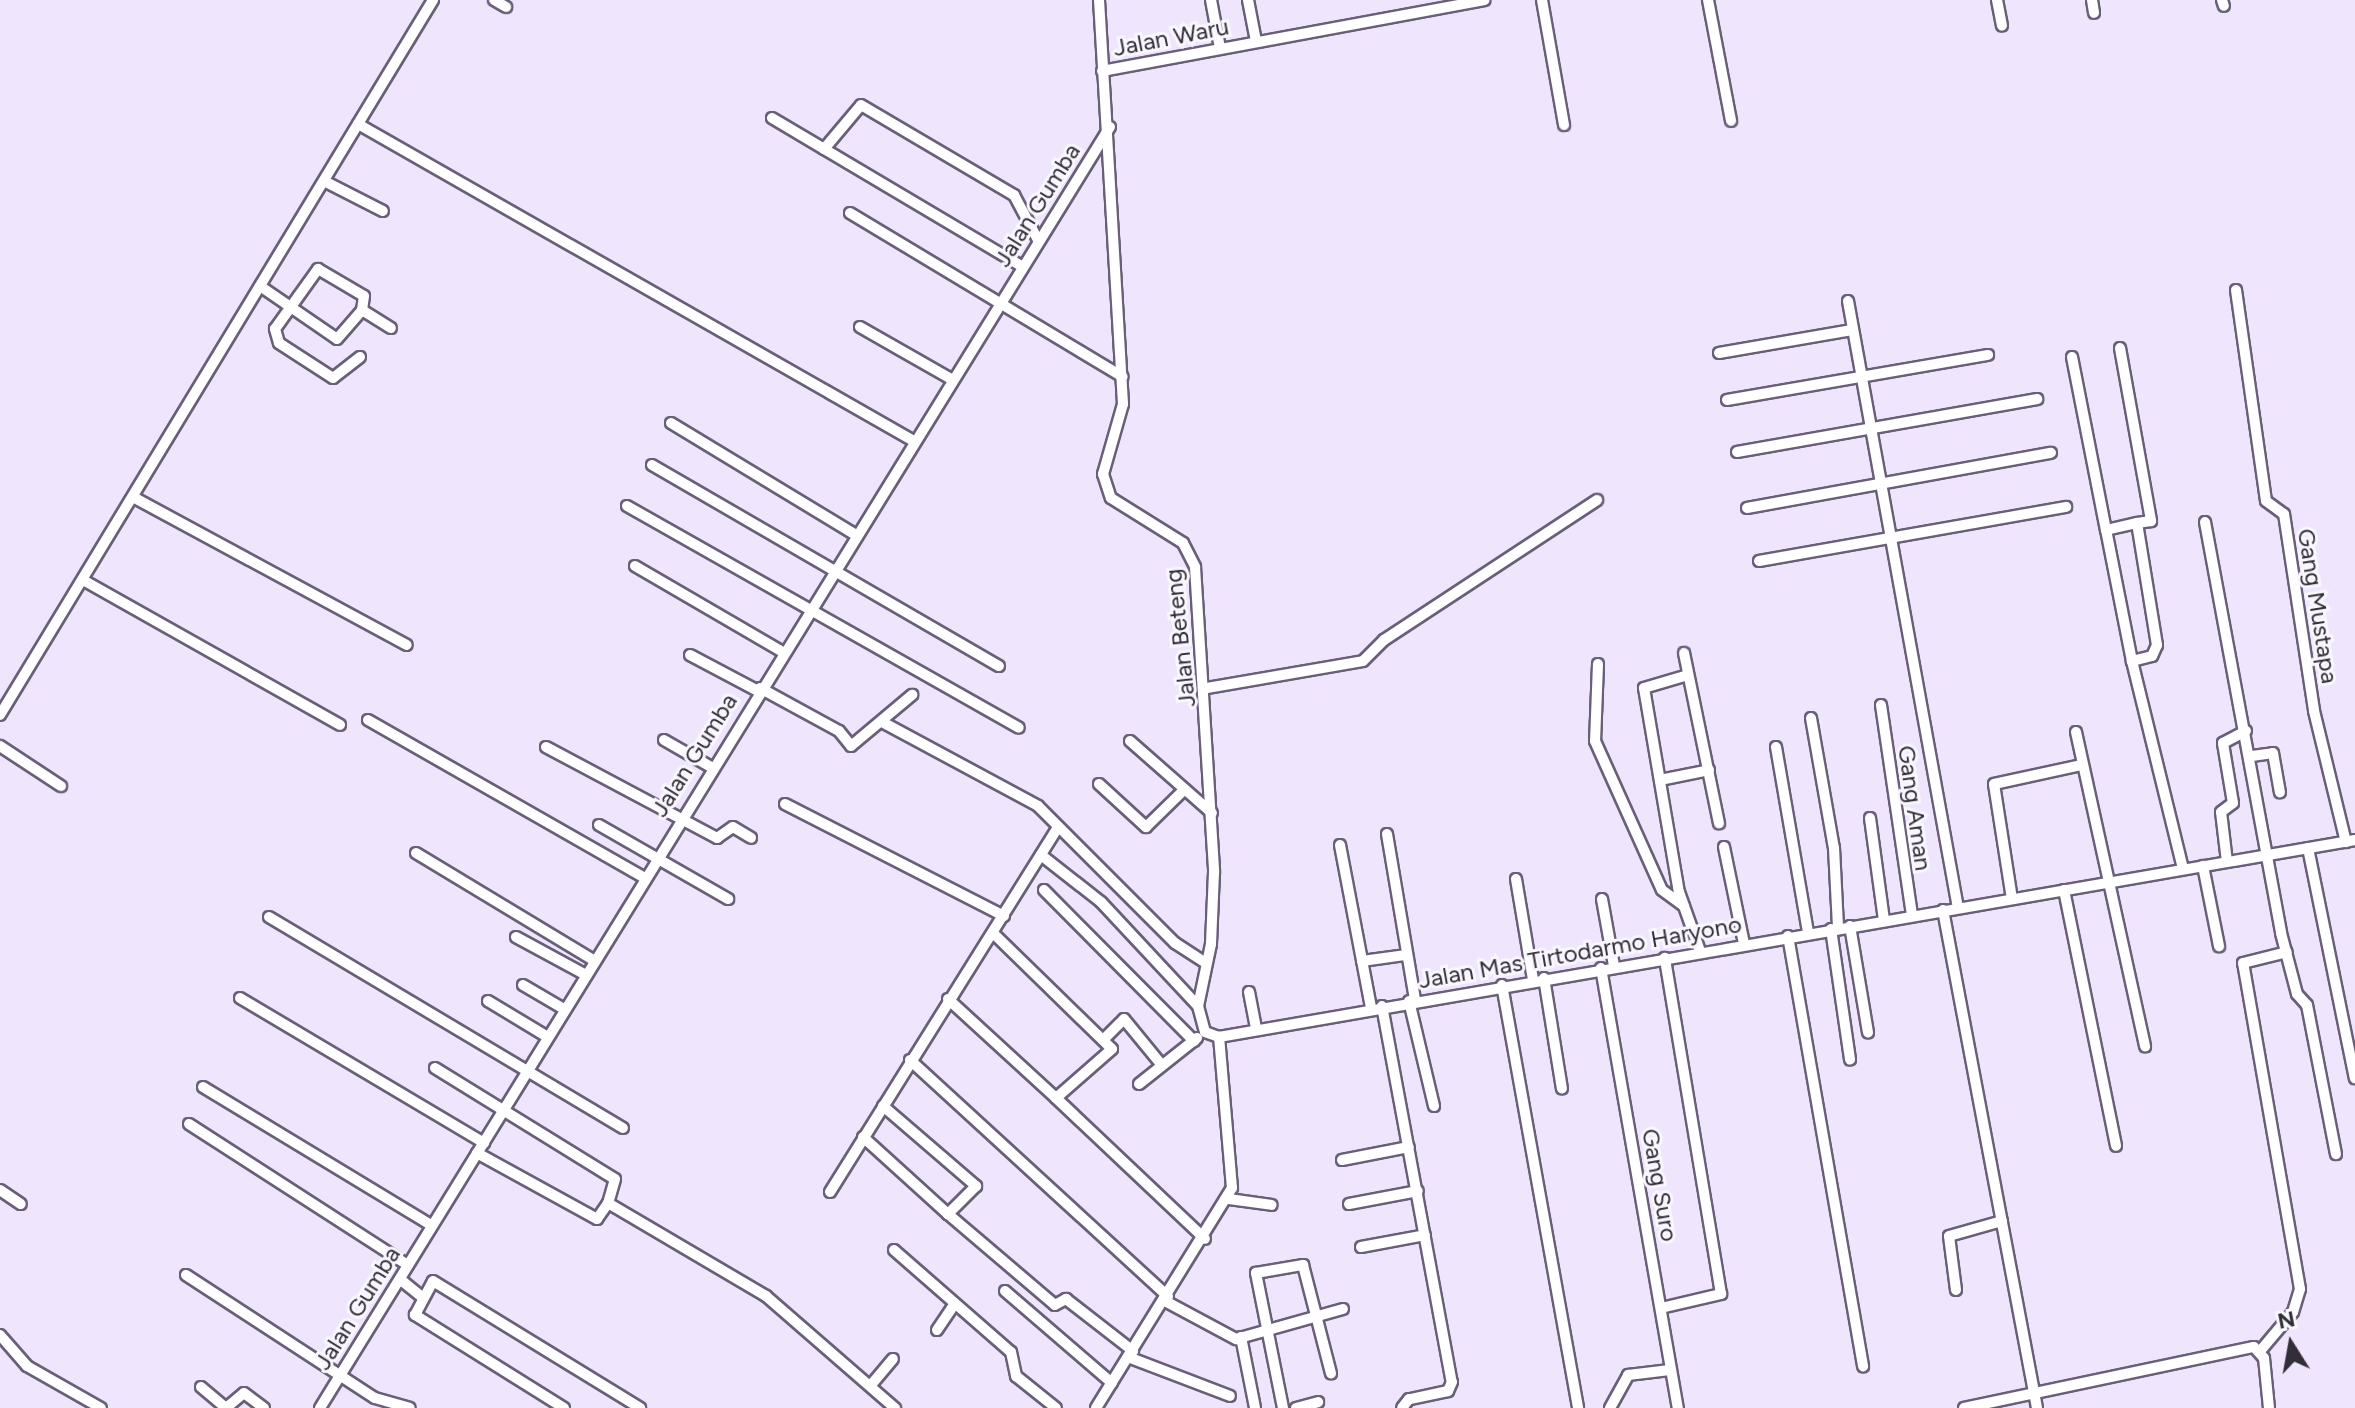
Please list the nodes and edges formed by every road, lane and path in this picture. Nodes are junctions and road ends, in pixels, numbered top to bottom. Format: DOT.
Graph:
graph roads {
  1 [pos="433,0"];
  2 [pos="494,0"];
  3 [pos="1099,0"];
  4 [pos="1211,0"];
  5 [pos="1248,0"];
  6 [pos="1484,0"];
  7 [pos="1542,0"];
  8 [pos="1708,0"];
  9 [pos="1997,0"];
  10 [pos="2092,0"];
  11 [pos="506,7"];
  12 [pos="2094,13"];
  13 [pos="2002,26"];
  14 [pos="1256,41"];
  15 [pos="1220,48"];
  16 [pos="1102,71"];
  17 [pos="772,118"];
  18 [pos="1731,121"];
  19 [pos="358,124"];
  20 [pos="1564,125"];
  21 [pos="1110,127"];
  22 [pos="824,149"];
  23 [pos="324,181"];
  24 [pos="383,211"];
  25 [pos="850,213"];
  26 [pos="1038,240"];
  27 [pos="1021,266"];
  28 [pos="260,286"];
  29 [pos="2236,290"];
  30 [pos="1848,301"];
  31 [pos="997,306"];
  32 [pos="293,307"];
  33 [pos="362,310"];
  34 [pos="860,327"];
  35 [pos="391,328"];
  36 [pos="1852,330"];
  37 [pos="2120,348"];
  38 [pos="1719,353"];
  39 [pos="1988,355"];
  40 [pos="360,357"];
  41 [pos="2072,357"];
  42 [pos="1123,377"];
  43 [pos="1861,377"];
  44 [pos="951,379"];
  45 [pos="2037,399"];
  46 [pos="1727,400"];
  47 [pos="671,423"];
  48 [pos="1870,427"];
  49 [pos="912,440"];
  50 [pos="1737,452"];
  51 [pos="2051,453"];
  52 [pos="652,465"];
  53 [pos="1880,483"];
  54 [pos="133,497"];
  55 [pos="1597,500"];
  56 [pos="627,506"];
  57 [pos="2066,507"];
  58 [pos="1747,508"];
  59 [pos="2205,522"];
  60 [pos="2137,523"];
  61 [pos="2106,530"];
  62 [pos="856,535"];
  63 [pos="1890,537"];
  64 [pos="1759,561"];
  65 [pos="635,566"];
  66 [pos="832,573"];
  67 [pos="83,580"];
  68 [pos="808,611"];
  69 [pos="407,645"];
  70 [pos="783,652"];
  71 [pos="1684,653"];
  72 [pos="690,655"];
  73 [pos="2132,661"];
  74 [pos="1598,664"];
  75 [pos="999,666"];
  76 [pos="1688,675"];
  77 [pos="1207,688"];
  78 [pos="759,689"];
  79 [pos="912,695"];
  80 [pos="1881,705"];
  81 [pos="0,715"];
  82 [pos="1811,718"];
  83 [pos="368,720"];
  84 [pos="884,723"];
  85 [pos="340,725"];
  86 [pos="1019,728"];
  87 [pos="2246,731"];
  88 [pos="2076,732"];
  89 [pos="664,740"];
  90 [pos="1130,741"];
  91 [pos="0,746"];
  92 [pos="546,747"];
  93 [pos="1776,747"];
  94 [pos="2252,756"];
  95 [pos="2082,765"];
  96 [pos="711,767"];
  97 [pos="1709,770"];
  98 [pos="1660,780"];
  99 [pos="1099,784"];
  100 [pos="61,786"];
  101 [pos="1185,789"];
  102 [pos="2280,792"];
  103 [pos="785,804"];
  104 [pos="1212,813"];
  105 [pos="1870,818"];
  106 [pos="678,819"];
  107 [pos="1719,823"];
  108 [pos="599,825"];
  109 [pos="1058,827"];
  110 [pos="1387,834"];
  111 [pos="751,838"];
  112 [pos="2350,841"];
  113 [pos="1340,845"];
  114 [pos="1724,847"];
  115 [pos="2308,848"];
  116 [pos="416,853"];
  117 [pos="1041,855"];
  118 [pos="2269,855"];
  119 [pos="656,856"];
  120 [pos="2227,862"];
  121 [pos="2203,866"];
  122 [pos="2183,869"];
  123 [pos="643,877"];
  124 [pos="1516,879"];
  125 [pos="2109,882"];
  126 [pos="1044,890"];
  127 [pos="2064,890"];
  128 [pos="728,899"];
  129 [pos="1602,899"];
  130 [pos="2012,899"];
  131 [pos="1684,906"];
  132 [pos="1958,908"];
  133 [pos="1943,910"];
  134 [pos="1912,915"];
  135 [pos="1004,916"];
  136 [pos="269,917"];
  137 [pos="1884,920"];
  138 [pos="1850,926"];
  139 [pos="1834,929"];
  140 [pos="993,933"];
  141 [pos="1808,933"];
  142 [pos="1788,936"];
  143 [pos="516,937"];
  144 [pos="1744,944"];
  145 [pos="2219,946"];
  146 [pos="1700,951"];
  147 [pos="2287,952"];
  148 [pos="1405,955"];
  149 [pos="1665,958"];
  150 [pos="595,961"];
  151 [pos="1362,961"];
  152 [pos="1206,963"];
  153 [pos="1614,966"];
  154 [pos="1601,968"];
  155 [pos="586,975"];
  156 [pos="1539,979"];
  157 [pos="523,985"];
  158 [pos="1502,985"];
  159 [pos="1249,992"];
  160 [pos="240,998"];
  161 [pos="948,999"];
  162 [pos="488,1001"];
  163 [pos="1412,1001"];
  164 [pos="1198,1006"];
  165 [pos="1376,1007"];
  166 [pos="564,1009"];
  167 [pos="1256,1027"];
  168 [pos="1205,1032"];
  169 [pos="1868,1032"];
  170 [pos="546,1036"];
  171 [pos="1219,1037"];
  172 [pos="1104,1039"];
  173 [pos="1194,1041"];
  174 [pos="2145,1047"];
  175 [pos="910,1060"];
  176 [pos="1850,1060"];
  177 [pos="1161,1064"];
  178 [pos="525,1065"];
  179 [pos="435,1068"];
  180 [pos="2355,1078"];
  181 [pos="1139,1084"];
  182 [pos="203,1087"];
  183 [pos="1562,1089"];
  184 [pos="1056,1098"];
  185 [pos="503,1106"];
  186 [pos="883,1106"];
  187 [pos="1434,1106"];
  188 [pos="189,1124"];
  189 [pos="623,1128"];
  190 [pos="863,1137"];
  191 [pos="484,1143"];
  192 [pos="2116,1146"];
  193 [pos="1409,1147"];
  194 [pos="477,1153"];
  195 [pos="2336,1154"];
  196 [pos="1342,1160"];
  197 [pos="0,1190"];
  198 [pos="1418,1191"];
  199 [pos="830,1192"];
  200 [pos="1229,1199"];
  201 [pos="608,1203"];
  202 [pos="21,1204"];
  203 [pos="1349,1204"];
  204 [pos="1272,1205"];
  205 [pos="948,1214"];
  206 [pos="2002,1221"];
  207 [pos="431,1225"];
  208 [pos="1425,1235"];
  209 [pos="1205,1239"];
  210 [pos="1361,1247"];
  211 [pos="894,1250"];
  212 [pos="408,1265"];
  213 [pos="186,1275"];
  214 [pos="401,1280"];
  215 [pos="1956,1290"];
  216 [pos="1005,1291"];
  217 [pos="421,1296"];
  218 [pos="1166,1299"];
  219 [pos="955,1303"];
  220 [pos="1661,1308"];
  221 [pos="1343,1309"];
  222 [pos="1318,1315"];
  223 [pos="1268,1327"];
  224 [pos="937,1330"];
  225 [pos="0,1335"];
  226 [pos="1241,1337"];
  227 [pos="8,1347"];
  228 [pos="2261,1350"];
  229 [pos="1130,1354"];
  230 [pos="893,1359"];
  231 [pos="0,1360"];
  232 [pos="1863,1367"];
  233 [pos="1670,1370"];
  234 [pos="1331,1373"];
  235 [pos="339,1375"];
  236 [pos="1112,1383"];
  237 [pos="871,1385"];
  238 [pos="201,1387"];
  239 [pos="2035,1393"];
  240 [pos="1230,1396"];
  241 [pos="1318,1402"];
  242 [pos="1101,1407"];
  243 [pos="101,1408"];
  244 [pos="264,1408"];
  245 [pos="320,1408"];
  246 [pos="410,1408"];
  247 [pos="564,1408"];
  248 [pos="640,1408"];
  249 [pos="895,1408"];
  250 [pos="1056,1408"];
  251 [pos="1255,1408"];
  252 [pos="1283,1408"];
  253 [pos="1296,1408"];
  254 [pos="1402,1408"];
  255 [pos="1578,1408"];
  256 [pos="1610,1408"];
  257 [pos="1678,1408"];
  258 [pos="1964,1408"];
  259 [pos="2037,1408"];
  260 [pos="2269,1408"];
  1 -- 19 [label="street"];
  2 -- 11 [label="street"];
  3 -- 16 [label="street, Jalan Beteng"];
  4 -- 15 [label="street"];
  5 -- 14 [label="street"];
  6 -- 14 [label="street, Jalan Waru"];
  7 -- 20 [label="street"];
  8 -- 18 [label="street"];
  9 -- 13 [label="street"];
  10 -- 12 [label="street"];
  14 -- 15 [label="street, Jalan Waru"];
  15 -- 16 [label="street, Jalan Waru"];
  16 -- 21 [label="street, Jalan Beteng"];
  17 -- 22 [label="street"];
  19 -- 23 [label="street"];
  19 -- 49 [label="street"];
  21 -- 26 [label="street, Jalan Gumba"];
  21 -- 42 [label="street, Jalan Beteng"];
  22 -- 26 [label="street"];
  22 -- 27 [label="street"];
  23 -- 24 [label="street"];
  23 -- 28 [label="street"];
  25 -- 31 [label="street"];
  26 -- 27 [label="street, Jalan Gumba"];
  27 -- 31 [label="street, Jalan Gumba"];
  28 -- 32 [label="street"];
  28 -- 54 [label="street"];
  29 -- 112 [label="street, Gang Mustapa"];
  30 -- 36 [label="street"];
  31 -- 42 [label="street"];
  31 -- 44 [label="street, Jalan Gumba"];
  32 -- 33 [label="street"];
  32 -- 33 [label="street"];
  32 -- 40 [label="street"];
  33 -- 35 [label="street"];
  34 -- 44 [label="street"];
  36 -- 38 [label="street"];
  36 -- 43 [label="street"];
  37 -- 60 [label="street"];
  39 -- 43 [label="street"];
  41 -- 61 [label="street"];
  42 -- 77 [label="street, Jalan Beteng"];
  43 -- 46 [label="street"];
  43 -- 48 [label="street"];
  44 -- 49 [label="street, Jalan Gumba"];
  45 -- 48 [label="street"];
  47 -- 62 [label="street"];
  48 -- 50 [label="street"];
  48 -- 53 [label="street"];
  49 -- 62 [label="street, Jalan Gumba"];
  51 -- 53 [label="street"];
  52 -- 66 [label="street"];
  53 -- 58 [label="street"];
  53 -- 63 [label="street"];
  54 -- 67 [label="street"];
  54 -- 69 [label="street"];
  55 -- 77 [label="street"];
  56 -- 68 [label="street"];
  57 -- 63 [label="street"];
  59 -- 87 [label="street"];
  60 -- 61 [label="street"];
  60 -- 73 [label="street"];
  61 -- 73 [label="street"];
  62 -- 66 [label="street, Jalan Gumba"];
  63 -- 64 [label="street"];
  63 -- 132 [label="street"];
  65 -- 70 [label="street"];
  66 -- 68 [label="street, Jalan Gumba"];
  66 -- 75 [label="street"];
  67 -- 81 [label="street"];
  67 -- 85 [label="street"];
  68 -- 70 [label="street, Jalan Gumba"];
  68 -- 86 [label="street"];
  70 -- 78 [label="street, Jalan Gumba"];
  71 -- 76 [label="street"];
  72 -- 78 [label="street"];
  73 -- 122 [label="street"];
  74 -- 131 [label="street"];
  76 -- 97 [label="street"];
  76 -- 98 [label="street"];
  77 -- 104 [label="street, Jalan Beteng"];
  78 -- 84 [label="street"];
  78 -- 96 [label="street, Jalan Gumba"];
  79 -- 84 [label="street"];
  80 -- 134 [label="street, Gang Aman"];
  82 -- 139 [label="street"];
  83 -- 123 [label="street"];
  84 -- 109 [label="street"];
  87 -- 94 [label="street"];
  87 -- 120 [label="street"];
  88 -- 95 [label="street"];
  89 -- 96 [label="street"];
  90 -- 101 [label="street"];
  91 -- 100 [label="street"];
  92 -- 106 [label="street"];
  93 -- 141 [label="street"];
  94 -- 102 [label="street"];
  94 -- 118 [label="street"];
  95 -- 125 [label="street"];
  95 -- 130 [label="street"];
  96 -- 106 [label="street, Jalan Gumba"];
  97 -- 98 [label="street"];
  97 -- 107 [label="street"];
  98 -- 131 [label="street"];
  99 -- 101 [label="street"];
  101 -- 104 [label="street"];
  103 -- 135 [label="street"];
  104 -- 152 [label="street, Jalan Beteng"];
  105 -- 137 [label="street"];
  106 -- 111 [label="street"];
  106 -- 119 [label="street, Jalan Gumba"];
  108 -- 119 [label="street"];
  109 -- 117 [label="street"];
  109 -- 152 [label="street"];
  110 -- 148 [label="street"];
  112 -- 115 [label="street, Jalan Mas Tirtodarmo Haryono"];
  113 -- 151 [label="street"];
  114 -- 144 [label="street"];
  115 -- 118 [label="street, Jalan Mas Tirtodarmo Haryono"];
  115 -- 180 [label="street"];
  116 -- 150 [label="street"];
  117 -- 135 [label="street"];
  117 -- 164 [label="street"];
  118 -- 120 [label="street, Jalan Mas Tirtodarmo Haryono"];
  118 -- 147 [label="street"];
  119 -- 123 [label="street, Jalan Gumba"];
  119 -- 128 [label="street"];
  120 -- 121 [label="street, Jalan Mas Tirtodarmo Haryono"];
  121 -- 122 [label="street, Jalan Mas Tirtodarmo Haryono"];
  121 -- 145 [label="street"];
  122 -- 125 [label="street, Jalan Mas Tirtodarmo Haryono"];
  123 -- 150 [label="street, Jalan Gumba"];
  124 -- 156 [label="street"];
  125 -- 127 [label="street, Jalan Mas Tirtodarmo Haryono"];
  125 -- 174 [label="street"];
  126 -- 173 [label="street"];
  127 -- 130 [label="street, Jalan Mas Tirtodarmo Haryono"];
  127 -- 192 [label="street"];
  129 -- 153 [label="street"];
  130 -- 132 [label="street, Jalan Mas Tirtodarmo Haryono"];
  131 -- 146 [label="street"];
  132 -- 133 [label="street, Jalan Mas Tirtodarmo Haryono"];
  133 -- 134 [label="street, Jalan Mas Tirtodarmo Haryono"];
  133 -- 206 [label="street"];
  134 -- 137 [label="street, Jalan Mas Tirtodarmo Haryono"];
  135 -- 140 [label="street"];
  136 -- 178 [label="street"];
  137 -- 138 [label="street, Jalan Mas Tirtodarmo Haryono"];
  138 -- 139 [label="street, Jalan Mas Tirtodarmo Haryono"];
  138 -- 169 [label="street"];
  139 -- 141 [label="street, Jalan Mas Tirtodarmo Haryono"];
  139 -- 176 [label="street"];
  140 -- 161 [label="street"];
  140 -- 172 [label="street"];
  141 -- 142 [label="street, Jalan Mas Tirtodarmo Haryono"];
  142 -- 144 [label="street, Jalan Mas Tirtodarmo Haryono"];
  142 -- 232 [label="street"];
  143 -- 155 [label="street"];
  144 -- 146 [label="street, Jalan Mas Tirtodarmo Haryono"];
  146 -- 149 [label="street, Jalan Mas Tirtodarmo Haryono"];
  147 -- 195 [label="street"];
  147 -- 228 [label="street"];
  148 -- 151 [label="street"];
  148 -- 163 [label="street"];
  149 -- 153 [label="street, Jalan Mas Tirtodarmo Haryono"];
  149 -- 220 [label="street"];
  150 -- 155 [label="street, Jalan Gumba"];
  151 -- 165 [label="street"];
  152 -- 164 [label="street, Jalan Beteng"];
  153 -- 154 [label="street, Jalan Mas Tirtodarmo Haryono"];
  154 -- 156 [label="street, Jalan Mas Tirtodarmo Haryono"];
  154 -- 220 [label="street, Gang Suro"];
  155 -- 166 [label="street, Jalan Gumba"];
  156 -- 158 [label="street, Jalan Mas Tirtodarmo Haryono"];
  156 -- 183 [label="street"];
  157 -- 166 [label="street"];
  158 -- 163 [label="street, Jalan Mas Tirtodarmo Haryono"];
  158 -- 255 [label="street"];
  159 -- 167 [label="street"];
  160 -- 191 [label="street"];
  161 -- 175 [label="street"];
  161 -- 184 [label="street"];
  162 -- 170 [label="street"];
  163 -- 165 [label="street, Jalan Mas Tirtodarmo Haryono"];
  163 -- 187 [label="street"];
  164 -- 168 [label="street, Jalan Beteng"];
  165 -- 167 [label="street, Jalan Mas Tirtodarmo Haryono"];
  165 -- 193 [label="street"];
  166 -- 170 [label="street, Jalan Gumba"];
  167 -- 171 [label="street, Jalan Mas Tirtodarmo Haryono"];
  168 -- 171 [label="street"];
  168 -- 173 [label="street"];
  170 -- 178 [label="street, Jalan Gumba"];
  171 -- 200 [label="street"];
  172 -- 177 [label="street"];
  172 -- 184 [label="street"];
  173 -- 177 [label="street"];
  175 -- 186 [label="street"];
  175 -- 218 [label="street"];
  177 -- 181 [label="street"];
  178 -- 185 [label="street, Jalan Gumba"];
  178 -- 189 [label="street"];
  179 -- 185 [label="street"];
  182 -- 207 [label="street"];
  184 -- 209 [label="street"];
  185 -- 191 [label="street, Jalan Gumba"];
  185 -- 201 [label="street"];
  186 -- 190 [label="street"];
  186 -- 205 [label="street"];
  188 -- 212 [label="street"];
  190 -- 199 [label="street"];
  190 -- 205 [label="street"];
  191 -- 194 [label="street, Jalan Gumba"];
  193 -- 196 [label="street"];
  193 -- 198 [label="street"];
  194 -- 201 [label="street"];
  194 -- 207 [label="street, Jalan Gumba"];
  197 -- 202 [label="street"];
  198 -- 203 [label="street"];
  198 -- 208 [label="street"];
  200 -- 204 [label="street"];
  200 -- 209 [label="street"];
  201 -- 237 [label="street"];
  205 -- 229 [label="street"];
  206 -- 215 [label="street"];
  206 -- 239 [label="street"];
  207 -- 212 [label="street, Jalan Gumba"];
  208 -- 210 [label="street"];
  208 -- 254 [label="street"];
  209 -- 218 [label="street"];
  211 -- 219 [label="street"];
  212 -- 214 [label="street, Jalan Gumba"];
  213 -- 235 [label="street"];
  214 -- 217 [label="street"];
  214 -- 235 [label="street, Jalan Gumba"];
  216 -- 236 [label="street"];
  217 -- 247 [label="street"];
  217 -- 248 [label="street"];
  218 -- 226 [label="street"];
  218 -- 229 [label="street"];
  219 -- 224 [label="street"];
  219 -- 250 [label="street"];
  220 -- 233 [label="street, Gang Suro"];
  221 -- 222 [label="street"];
  222 -- 223 [label="street"];
  222 -- 223 [label="street"];
  222 -- 234 [label="street"];
  223 -- 226 [label="street"];
  223 -- 252 [label="street"];
  225 -- 227 [label="street"];
  226 -- 251 [label="street"];
  227 -- 231 [label="street"];
  227 -- 243 [label="street"];
  228 -- 239 [label="street"];
  228 -- 260 [label="street"];
  229 -- 236 [label="street"];
  229 -- 240 [label="street"];
  230 -- 237 [label="street"];
  233 -- 256 [label="street"];
  233 -- 257 [label="street, Gang Suro"];
  235 -- 245 [label="street, Jalan Gumba"];
  235 -- 246 [label="street"];
  236 -- 242 [label="street"];
  237 -- 249 [label="street"];
  238 -- 244 [label="street"];
  239 -- 258 [label="street"];
  239 -- 259 [label="street"];
  241 -- 253 [label="street"];
}
